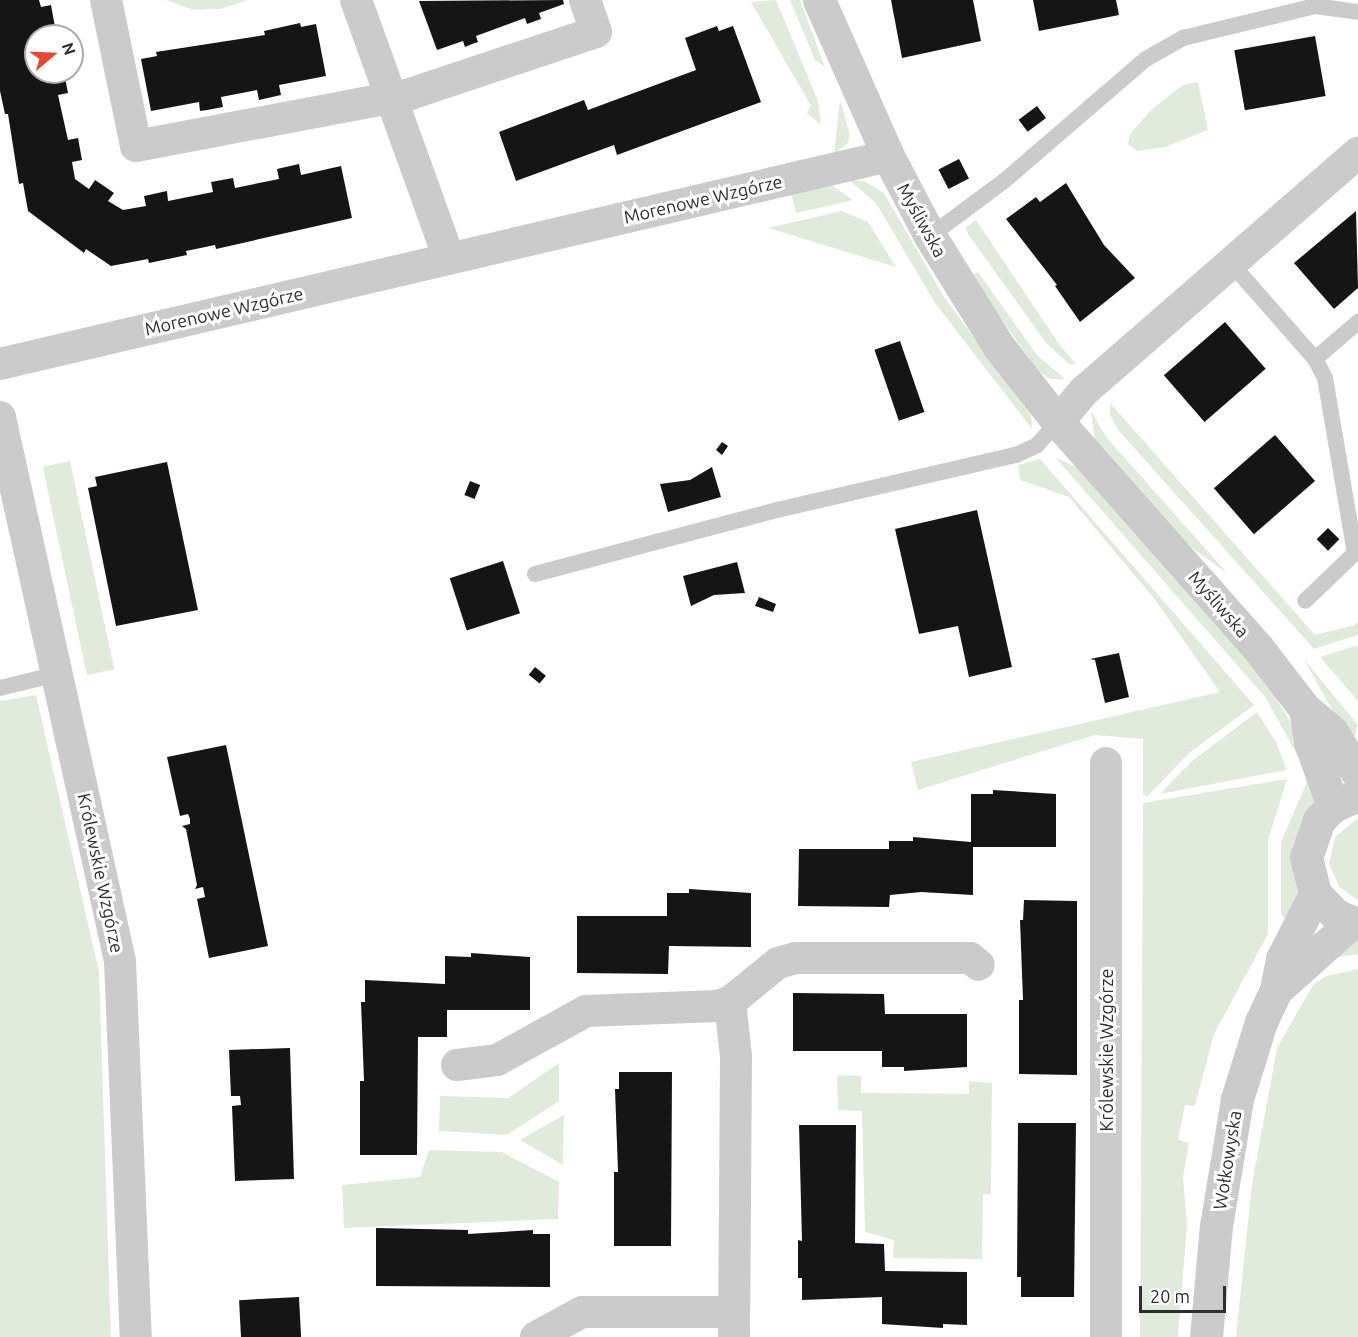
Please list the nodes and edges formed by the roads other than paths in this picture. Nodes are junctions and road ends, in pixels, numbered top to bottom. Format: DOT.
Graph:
graph roads {
  1 [pos="106,0"];
  2 [pos="356,0"];
  3 [pos="585,0"];
  4 [pos="819,0"];
  5 [pos="1358,12"];
  6 [pos="393,99"];
  7 [pos="1358,153"];
  8 [pos="888,156"];
  9 [pos="930,236"];
  10 [pos="449,259"];
  11 [pos="1229,261"];
  12 [pos="1358,322"];
  13 [pos="1315,359"];
  14 [pos="0,364"];
  15 [pos="0,417"];
  16 [pos="1058,422"];
  17 [pos="535,574"];
  18 [pos="1305,601"];
  19 [pos="57,674"];
  20 [pos="0,688"];
  21 [pos="1305,709"];
  22 [pos="1106,763"];
  23 [pos="1358,774"];
  24 [pos="1345,801"];
  25 [pos="1316,894"];
  26 [pos="1354,923"];
  27 [pos="980,965"];
  28 [pos="1276,990"];
  29 [pos="730,1002"];
  30 [pos="457,1065"];
  31 [pos="734,1325"];
  32 [pos="136,1337"];
  33 [pos="536,1337"];
  34 [pos="1107,1337"];
  35 [pos="1206,1337"];
  1 -- 6 [label="street"];
  2 -- 6 [label="street"];
  3 -- 6 [label="street"];
  4 -- 8 [label="street, Myśliwska"];
  5 -- 9 [label="lane"];
  6 -- 10 [label="street"];
  7 -- 11 [label="street"];
  8 -- 9 [label="street, Myśliwska"];
  8 -- 10 [label="street, Morenowe Wzgórze"];
  9 -- 16 [label="street, Myśliwska"];
  10 -- 14 [label="street, Morenowe Wzgórze"];
  11 -- 13 [label="lane"];
  11 -- 16 [label="street"];
  12 -- 13 [label="lane"];
  13 -- 18 [label="lane"];
  15 -- 19 [label="street, Królewskie Wzgórze"];
  16 -- 17 [label="lane"];
  16 -- 21 [label="street, Myśliwska"];
  19 -- 20 [label="lane"];
  19 -- 32 [label="street, Królewskie Wzgórze"];
  21 -- 23 [label="street, Myśliwska"];
  21 -- 24 [label="street, Myśliwska"];
  22 -- 34 [label="street, Królewskie Wzgórze"];
  24 -- 25 [label="street"];
  25 -- 26 [label="street"];
  25 -- 28 [label="street, Wołkowyska"];
  26 -- 28 [label="street, Wołkowyska"];
  27 -- 29 [label="street"];
  28 -- 35 [label="street, Wołkowyska"];
  29 -- 30 [label="street"];
  29 -- 31 [label="street"];
  31 -- 33 [label="street"];
}
